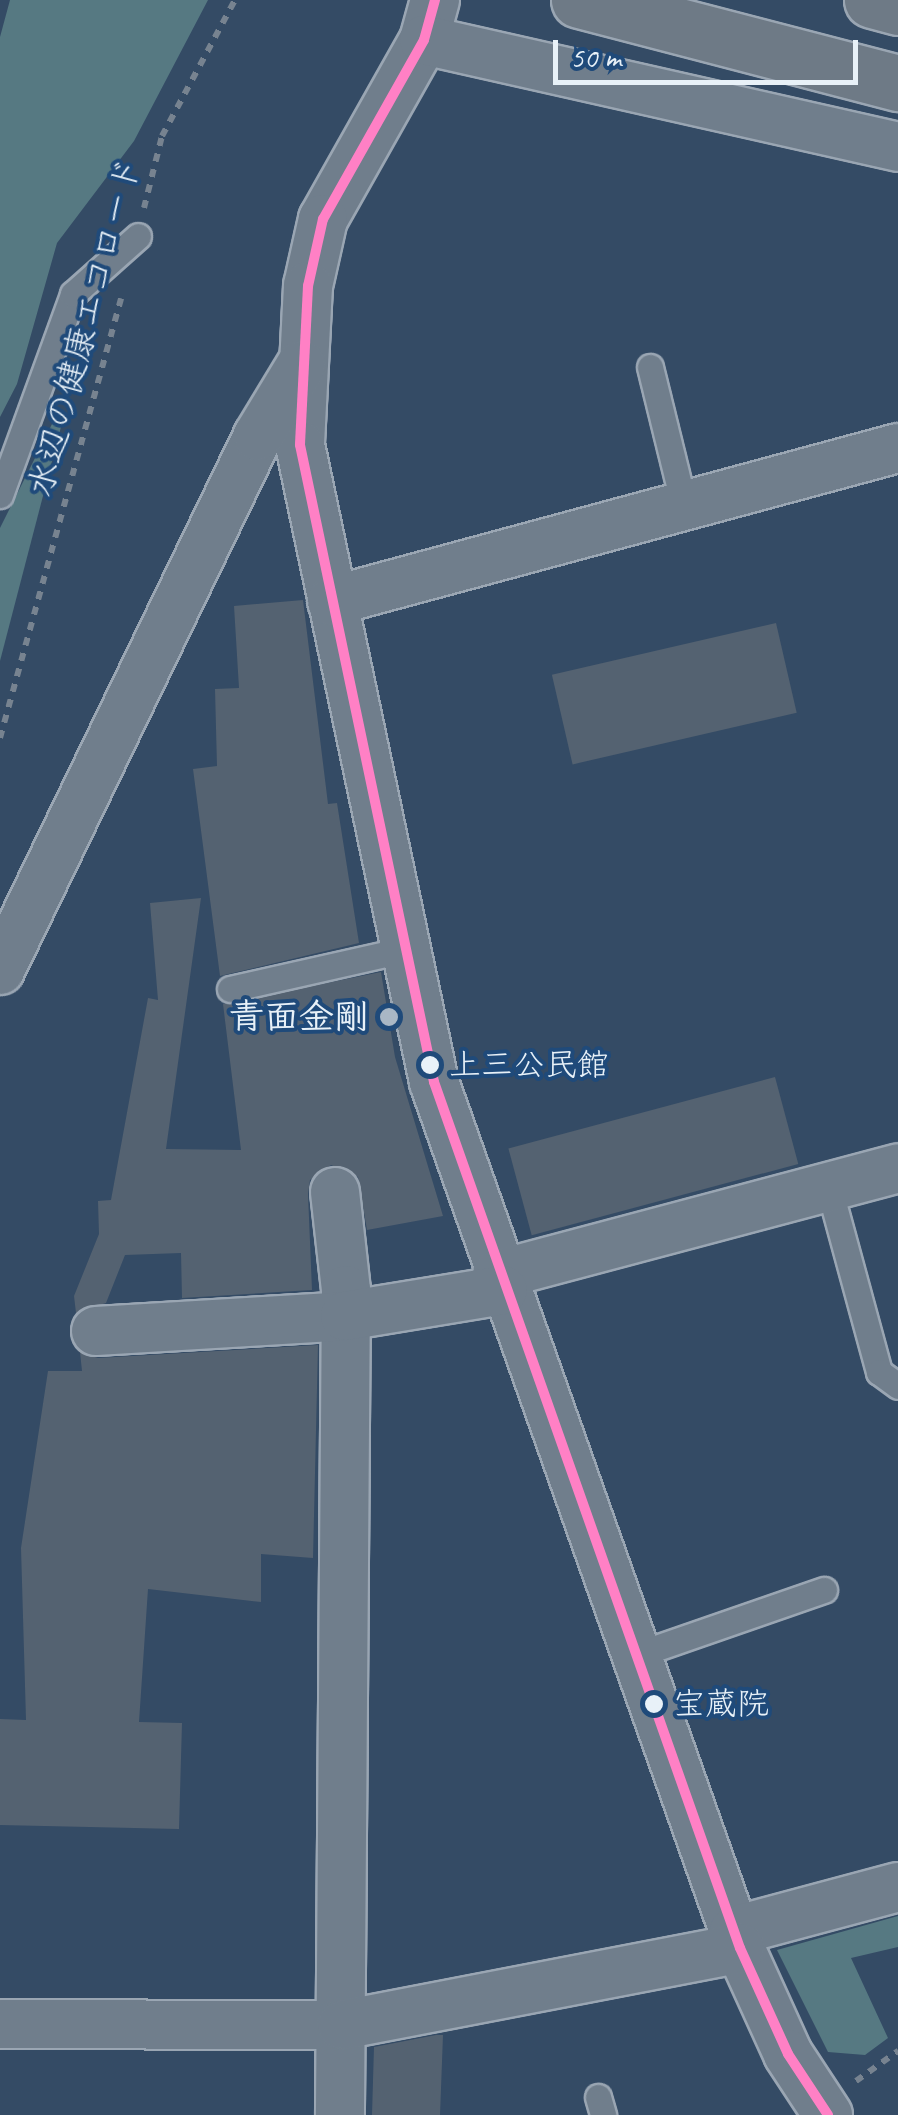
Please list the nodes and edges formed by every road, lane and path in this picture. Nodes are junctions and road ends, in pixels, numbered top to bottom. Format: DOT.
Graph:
graph roads {
  1 [pos="235,0"];
  2 [pos="579,0"];
  3 [pos="872,0"];
  4 [pos="898,7"];
  5 [pos="429,20"];
  6 [pos="898,83"];
  7 [pos="898,147"];
  8 [pos="138,236"];
  9 [pos="304,359"];
  10 [pos="650,366"];
  11 [pos="898,448"];
  12 [pos="0,495"];
  13 [pos="684,505"];
  14 [pos="332,601"];
  15 [pos="0,738"];
  16 [pos="402,950"];
  17 [pos="0,970"];
  18 [pos="230,989"];
  19 [pos="898,1168"];
  20 [pos="828,1184"];
  21 [pos="335,1192"];
  22 [pos="500,1282"];
  23 [pos="346,1316"];
  24 [pos="96,1331"];
  25 [pos="898,1386"];
  26 [pos="824,1590"];
  27 [pos="636,1655"];
  28 [pos="898,1886"];
  29 [pos="737,1939"];
  30 [pos="0,2024"];
  31 [pos="342,2025"];
  32 [pos="340,2115"];
  33 [pos="828,2115"];
  1 -- 8 [label="path, 水辺の健康エコロード"];
  2 -- 6 [label="highway"];
  3 -- 4 [label="highway"];
  5 -- 7 [label="street"];
  5 -- 9 [label="street"];
  8 -- 12 [label="lane"];
  8 -- 15 [label="path, 水辺の健康エコロード"];
  9 -- 14 [label="street"];
  9 -- 17 [label="street"];
  10 -- 13 [label="lane"];
  11 -- 13 [label="street"];
  13 -- 14 [label="street"];
  14 -- 16 [label="street"];
  16 -- 18 [label="lane"];
  16 -- 22 [label="street"];
  19 -- 20 [label="street"];
  20 -- 22 [label="street"];
  20 -- 25 [label="lane"];
  21 -- 23 [label="street"];
  22 -- 23 [label="street"];
  22 -- 27 [label="street"];
  23 -- 24 [label="street"];
  23 -- 31 [label="street"];
  26 -- 27 [label="lane"];
  27 -- 29 [label="street"];
  28 -- 29 [label="street"];
  29 -- 31 [label="street"];
  29 -- 33 [label="street"];
  30 -- 31 [label="street"];
  31 -- 32 [label="street"];
}
